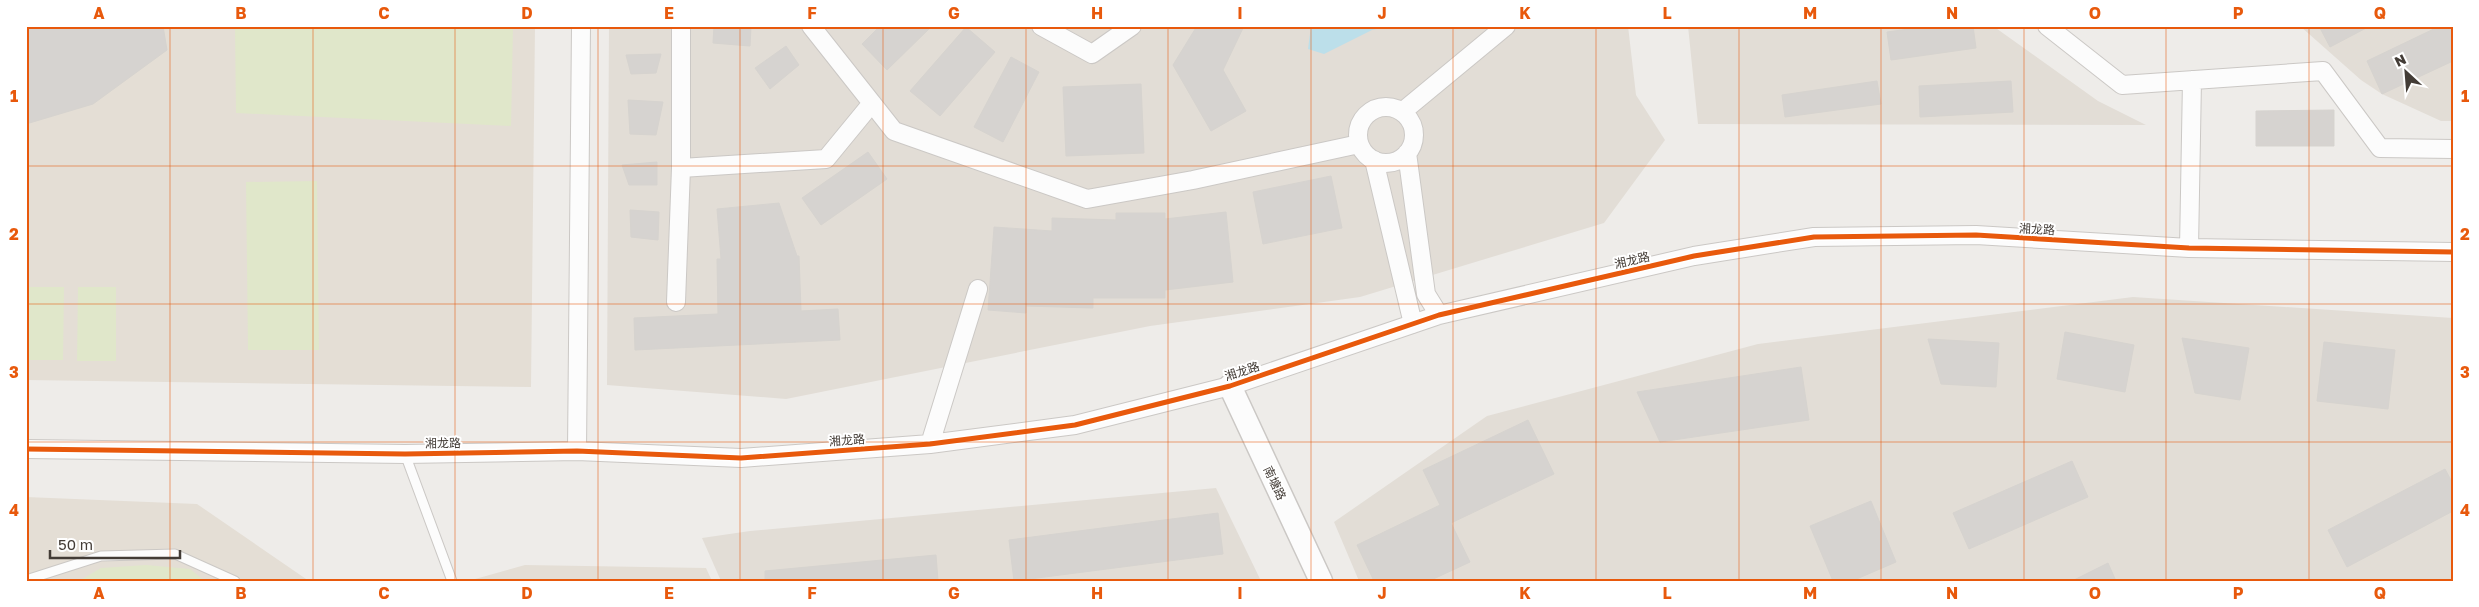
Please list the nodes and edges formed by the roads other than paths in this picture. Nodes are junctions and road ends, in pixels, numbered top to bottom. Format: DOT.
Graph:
graph roads {
  1 [pos="581,26"];
  2 [pos="681,26"];
  3 [pos="811,26"];
  4 [pos="1041,26"];
  5 [pos="1132,26"];
  6 [pos="1506,26"];
  7 [pos="2047,26"];
  8 [pos="2192,80"];
  9 [pos="872,103"];
  10 [pos="1402,112"];
  11 [pos="1359,144"];
  12 [pos="2453,148"];
  13 [pos="1407,153"];
  14 [pos="1374,160"];
  15 [pos="681,168"];
  16 [pos="2189,248"];
  17 [pos="2453,252"];
  18 [pos="978,289"];
  19 [pos="676,302"];
  20 [pos="1439,315"];
  21 [pos="1413,324"];
  22 [pos="1230,386"];
  23 [pos="930,444"];
  24 [pos="26,449"];
  25 [pos="577,451"];
  26 [pos="405,454"];
  27 [pos="26,580"];
  28 [pos="236,581"];
  29 [pos="452,581"];
  30 [pos="1321,581"];
  1 -- 25 [label="street"];
  2 -- 15 [label="street"];
  3 -- 9 [label="street"];
  4 -- 5 [label="street"];
  6 -- 10 [label="street"];
  7 -- 8 [label="street"];
  8 -- 12 [label="street"];
  8 -- 16 [label="street"];
  9 -- 11 [label="street"];
  9 -- 15 [label="street"];
  10 -- 11 [label="street"];
  10 -- 13 [label="street"];
  11 -- 14 [label="street"];
  13 -- 14 [label="street"];
  13 -- 20 [label="street"];
  14 -- 21 [label="street"];
  15 -- 19 [label="street"];
  16 -- 17 [label="street, 湘龙路"];
  16 -- 20 [label="street, 湘龙路"];
  18 -- 23 [label="street"];
  20 -- 21 [label="street, 湘龙路"];
  21 -- 22 [label="street, 湘龙路"];
  22 -- 23 [label="street, 湘龙路"];
  22 -- 30 [label="street, 南塘路"];
  23 -- 25 [label="street, 湘龙路"];
  24 -- 26 [label="street, 湘龙路"];
  25 -- 26 [label="street, 湘龙路"];
  26 -- 29 [label="lane"];
  27 -- 28 [label="lane"];
}
